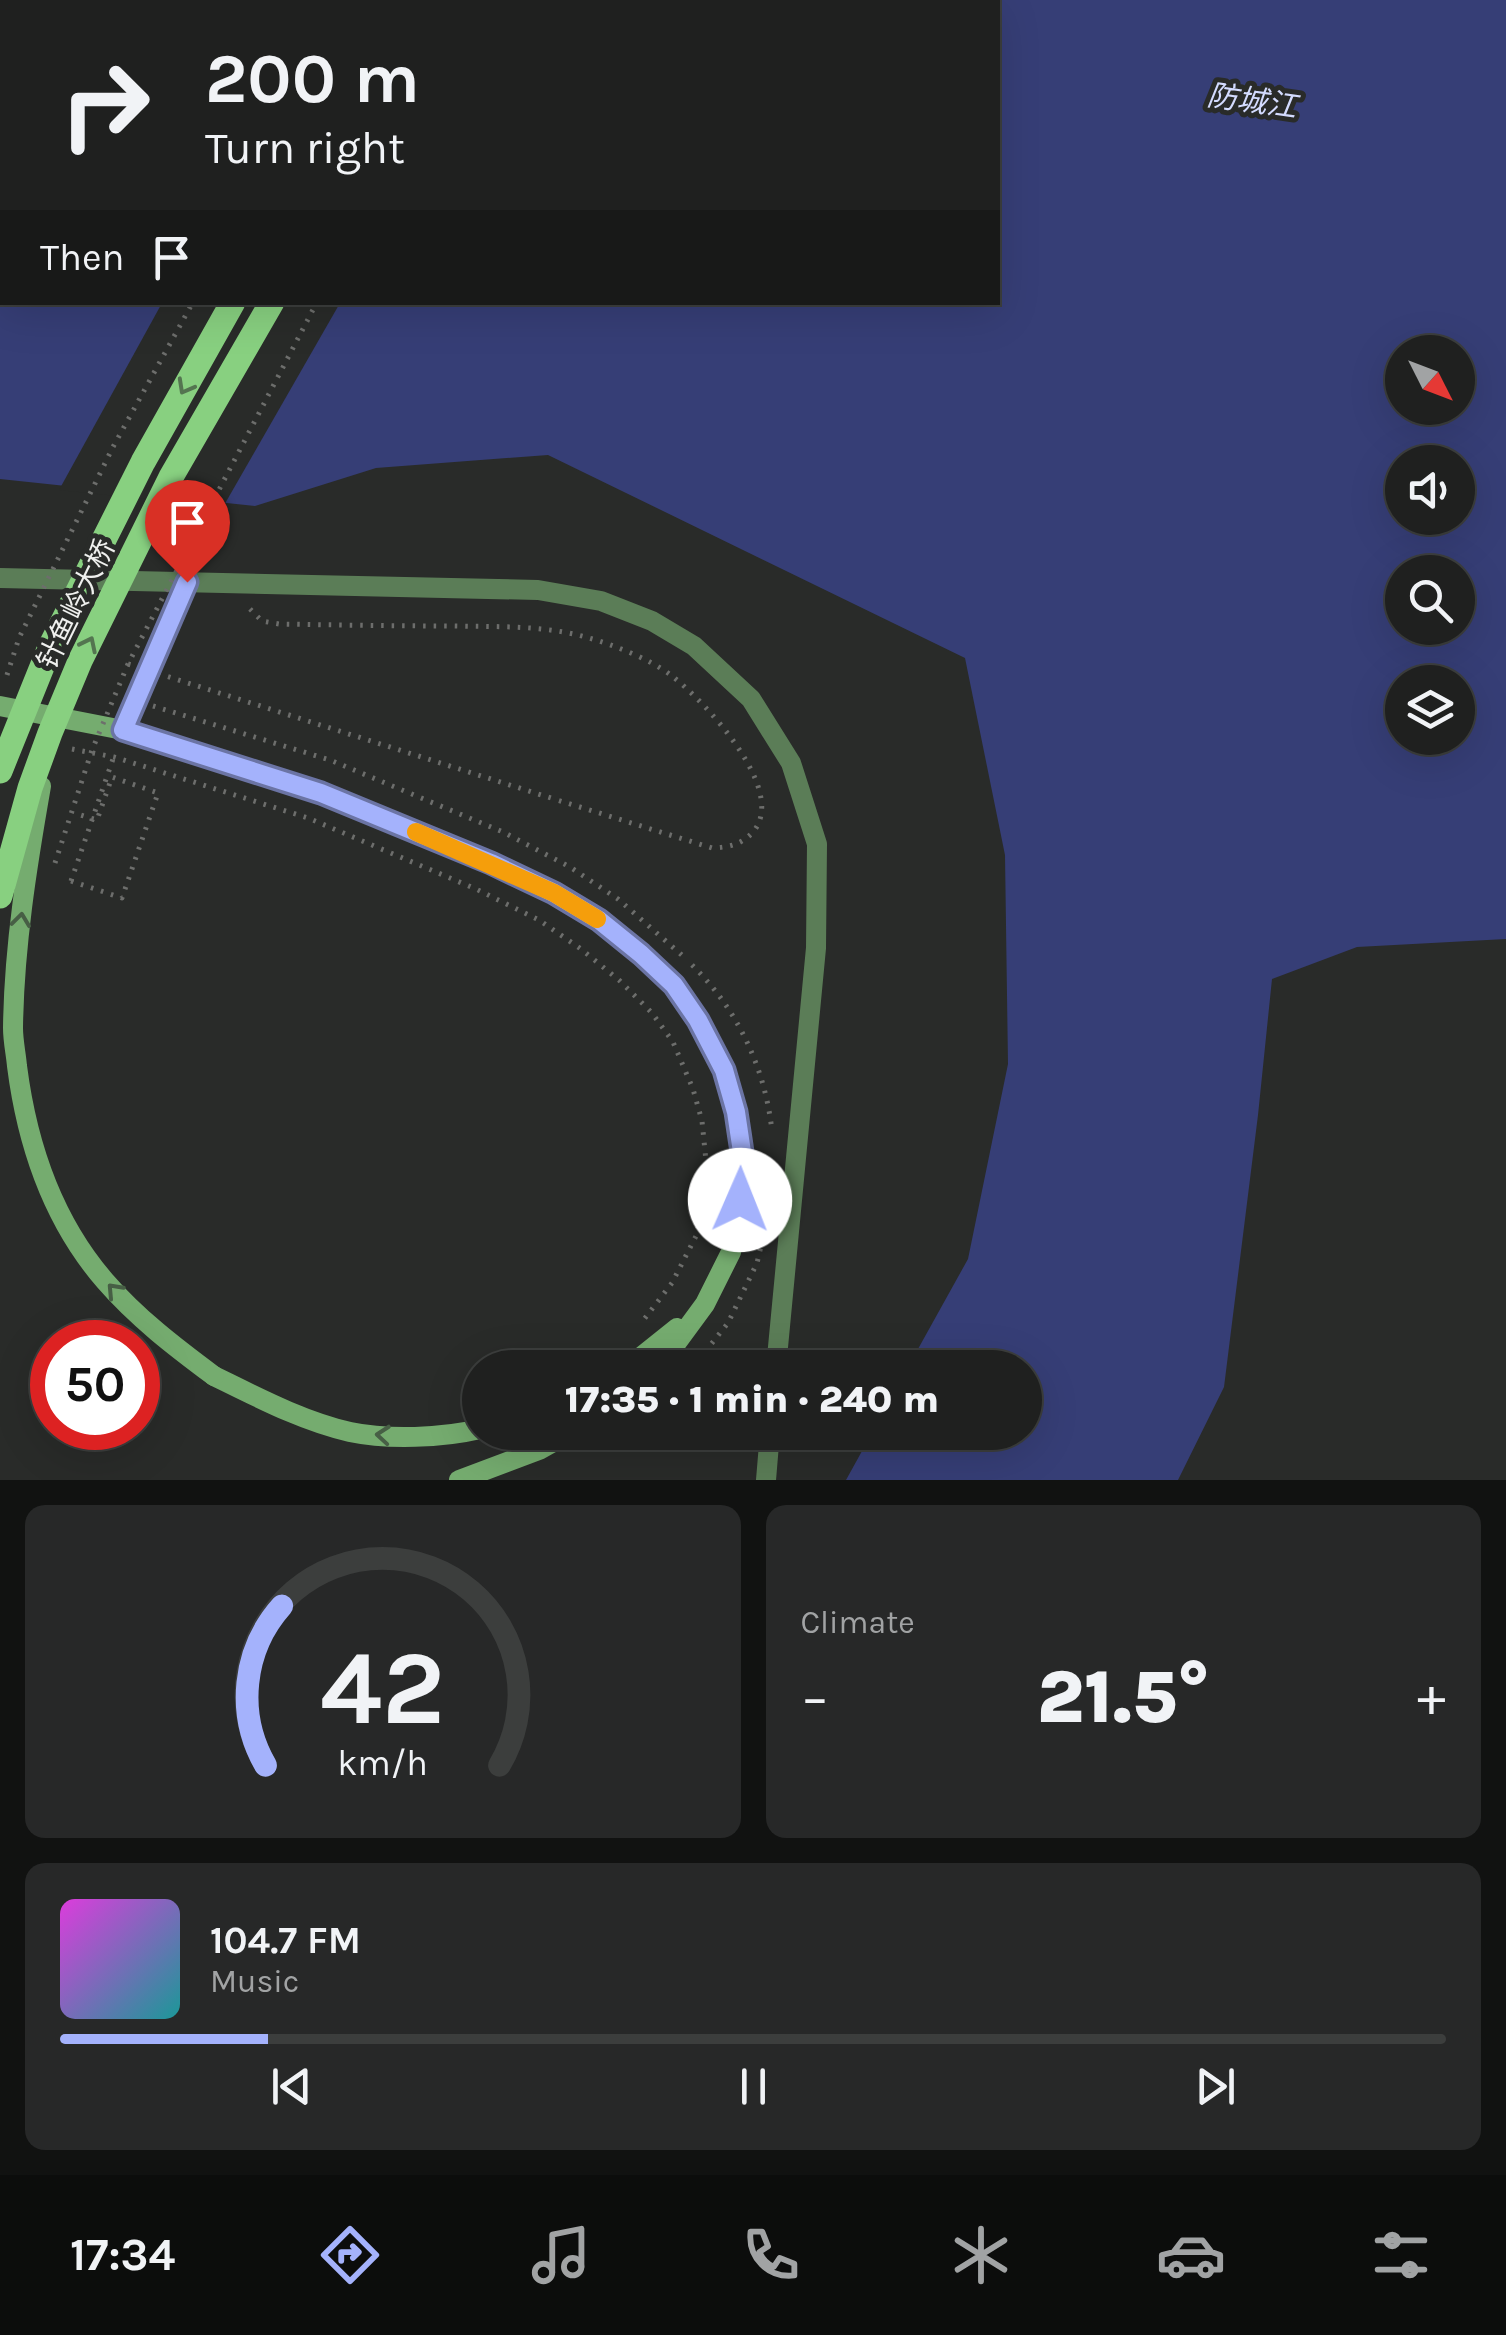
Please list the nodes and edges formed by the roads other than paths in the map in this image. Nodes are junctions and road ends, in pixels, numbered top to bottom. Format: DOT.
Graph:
graph roads {
  1 [pos="230,305"];
  2 [pos="270,305"];
  3 [pos="0,578"];
  4 [pos="187,582"];
  5 [pos="0,706"];
  6 [pos="123,730"];
  7 [pos="53,740"];
  8 [pos="0,771"];
  9 [pos="0,896"];
  10 [pos="705,1304"];
  11 [pos="652,1350"];
  12 [pos="671,1350"];
  13 [pos="778,1350"];
  14 [pos="462,1431"];
  15 [pos="540,1450"];
  16 [pos="768,1450"];
  17 [pos="459,1480"];
  18 [pos="766,1480"];
  1 -- 8 [label="main road, 针鱼岭大桥, one-way, bridge"];
  7 -- 2 [label="main road, 针鱼岭大桥, one-way, bridge"];
  3 -- 4 [label="street"];
  4 -- 6 [label="lane"];
  4 -- 13 [label="street"];
  5 -- 6 [label="main road"];
  6 -- 10 [label="main road"];
  7 -- 9 [label="main road, 针鱼岭大桥, bridge"];
  14 -- 7 [label="main road, one-way, bridge"];
  10 -- 11 [label="main road"];
  10 -- 12 [label="main road"];
  15 -- 17 [label="main road"];
  16 -- 18 [label="street"];
}
